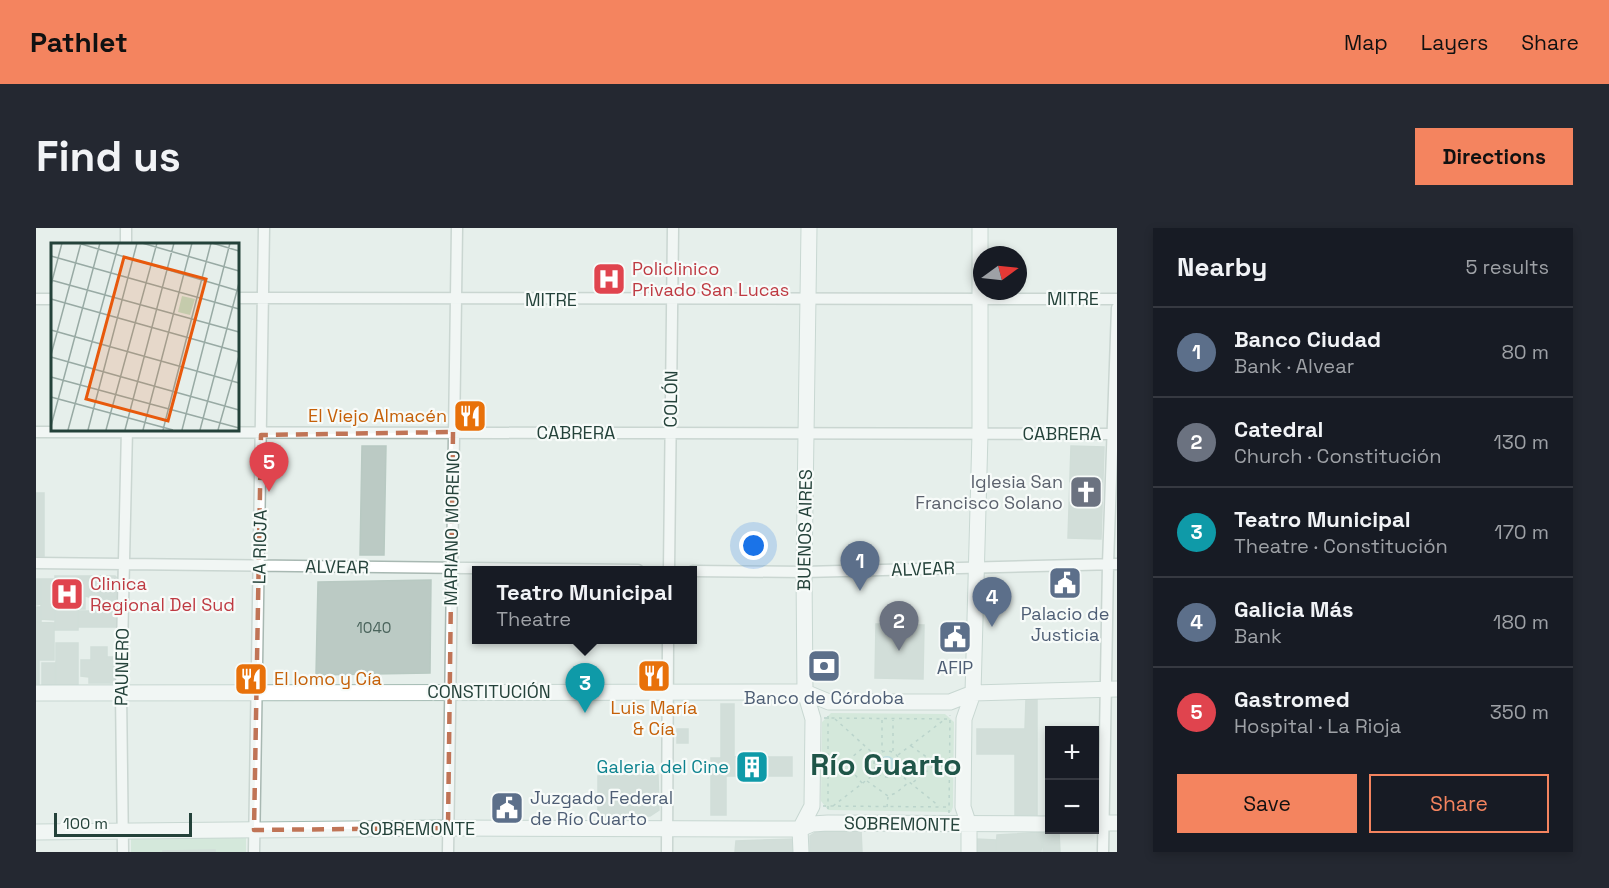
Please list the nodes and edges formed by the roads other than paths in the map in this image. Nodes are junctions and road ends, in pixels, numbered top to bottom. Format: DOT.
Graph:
graph roads {
  1 [pos="264,228"];
  2 [pos="457,228"];
  3 [pos="673,228"];
  4 [pos="809,228"];
  5 [pos="980,228"];
  6 [pos="980,246"];
  7 [pos="238,298"];
  8 [pos="263,298"];
  9 [pos="973,298"];
  10 [pos="1027,298"];
  11 [pos="808,299"];
  12 [pos="1117,299"];
  13 [pos="456,300"];
  14 [pos="672,300"];
  15 [pos="979,300"];
  16 [pos="1117,308"];
  17 [pos="36,432"];
  18 [pos="127,432"];
  19 [pos="453,432"];
  20 [pos="671,433"];
  21 [pos="806,433"];
  22 [pos="980,434"];
  23 [pos="1115,434"];
  24 [pos="261,435"];
  25 [pos="36,563"];
  26 [pos="124,564"];
  27 [pos="1113,564"];
  28 [pos="260,566"];
  29 [pos="669,566"];
  30 [pos="975,567"];
  31 [pos="450,568"];
  32 [pos="472,568"];
  33 [pos="697,571"];
  34 [pos="804,573"];
  35 [pos="668,644"];
  36 [pos="1111,689"];
  37 [pos="668,691"];
  38 [pos="121,692"];
  39 [pos="258,692"];
  40 [pos="806,692"];
  41 [pos="36,693"];
  42 [pos="449,693"];
  43 [pos="974,693"];
  44 [pos="1105,823"];
  45 [pos="1045,824"];
  46 [pos="969,825"];
  47 [pos="448,828"];
  48 [pos="667,829"];
  49 [pos="800,829"];
  50 [pos="254,830"];
  51 [pos="36,832"];
  52 [pos="123,832"];
  53 [pos="123,852"];
  54 [pos="254,852"];
  55 [pos="448,852"];
  56 [pos="666,852"];
  57 [pos="801,852"];
  58 [pos="969,852"];
  59 [pos="1103,852"];
  1 -- 8 [label="street, LA RIOJA"];
  2 -- 13 [label="street, MARIANO MORENO"];
  3 -- 14 [label="street, COLÓN"];
  4 -- 11 [label="main road, BUENOS AIRES"];
  5 -- 6 [label="main road"];
  7 -- 8 [label="street, MITRE"];
  8 -- 13 [label="street, MITRE"];
  8 -- 24 [label="street, LA RIOJA"];
  9 -- 11 [label="street, MITRE"];
  10 -- 12 [label="street, MITRE"];
  11 -- 14 [label="street, MITRE"];
  11 -- 21 [label="main road, BUENOS AIRES"];
  13 -- 14 [label="street, MITRE"];
  13 -- 19 [label="street, MARIANO MORENO"];
  14 -- 20 [label="street, COLÓN"];
  15 -- 22 [label="main road"];
  16 -- 23 [label="street"];
  17 -- 18 [label="street, CABRERA"];
  18 -- 24 [label="street, CABRERA"];
  18 -- 26 [label="street, PAUNERO"];
  19 -- 20 [label="street, CABRERA"];
  19 -- 24 [label="street, CABRERA"];
  19 -- 31 [label="street, MARIANO MORENO"];
  20 -- 21 [label="street, CABRERA"];
  20 -- 29 [label="street, COLÓN"];
  21 -- 22 [label="street, CABRERA"];
  21 -- 34 [label="main road, BUENOS AIRES"];
  22 -- 23 [label="street, CABRERA"];
  22 -- 30 [label="main road"];
  23 -- 27 [label="street"];
  24 -- 28 [label="street, LA RIOJA"];
  25 -- 26 [label="street, ALVEAR"];
  26 -- 28 [label="street, ALVEAR"];
  26 -- 38 [label="street, PAUNERO"];
  27 -- 30 [label="street, ALVEAR"];
  27 -- 36 [label="street"];
  28 -- 31 [label="street, ALVEAR"];
  28 -- 39 [label="street, LA RIOJA"];
  30 -- 34 [label="street, ALVEAR"];
  30 -- 43 [label="main road"];
  31 -- 32 [label="street, ALVEAR"];
  31 -- 42 [label="street, MARIANO MORENO"];
  33 -- 34 [label="street, ALVEAR"];
  34 -- 40 [label="main road, BUENOS AIRES"];
  35 -- 37 [label="street"];
  36 -- 43 [label="main road, CONSTITUCIÓN"];
  36 -- 44 [label="street"];
  37 -- 40 [label="main road, CONSTITUCIÓN"];
  37 -- 42 [label="main road, CONSTITUCIÓN"];
  37 -- 48 [label="street"];
  38 -- 39 [label="main road, CONSTITUCIÓN"];
  38 -- 41 [label="main road, CONSTITUCIÓN"];
  38 -- 52 [label="street, PAUNERO"];
  39 -- 42 [label="main road, CONSTITUCIÓN"];
  39 -- 50 [label="street, LA RIOJA"];
  40 -- 43 [label="main road, CONSTITUCIÓN"];
  40 -- 49 [label="main road, BUENOS AIRES"];
  42 -- 47 [label="street, MARIANO MORENO"];
  43 -- 46 [label="main road"];
  44 -- 59 [label="street"];
  45 -- 46 [label="main road, SOBREMONTE"];
  46 -- 49 [label="main road, SOBREMONTE"];
  46 -- 58 [label="main road"];
  47 -- 48 [label="main road, SOBREMONTE"];
  47 -- 50 [label="main road, SOBREMONTE"];
  47 -- 55 [label="street, MARIANO MORENO"];
  48 -- 49 [label="main road, SOBREMONTE"];
  48 -- 56 [label="street"];
  49 -- 57 [label="main road"];
  50 -- 52 [label="main road, SOBREMONTE"];
  50 -- 54 [label="street, LA RIOJA"];
  51 -- 52 [label="main road, SOBREMONTE"];
  52 -- 53 [label="street, PAUNERO"];
}
